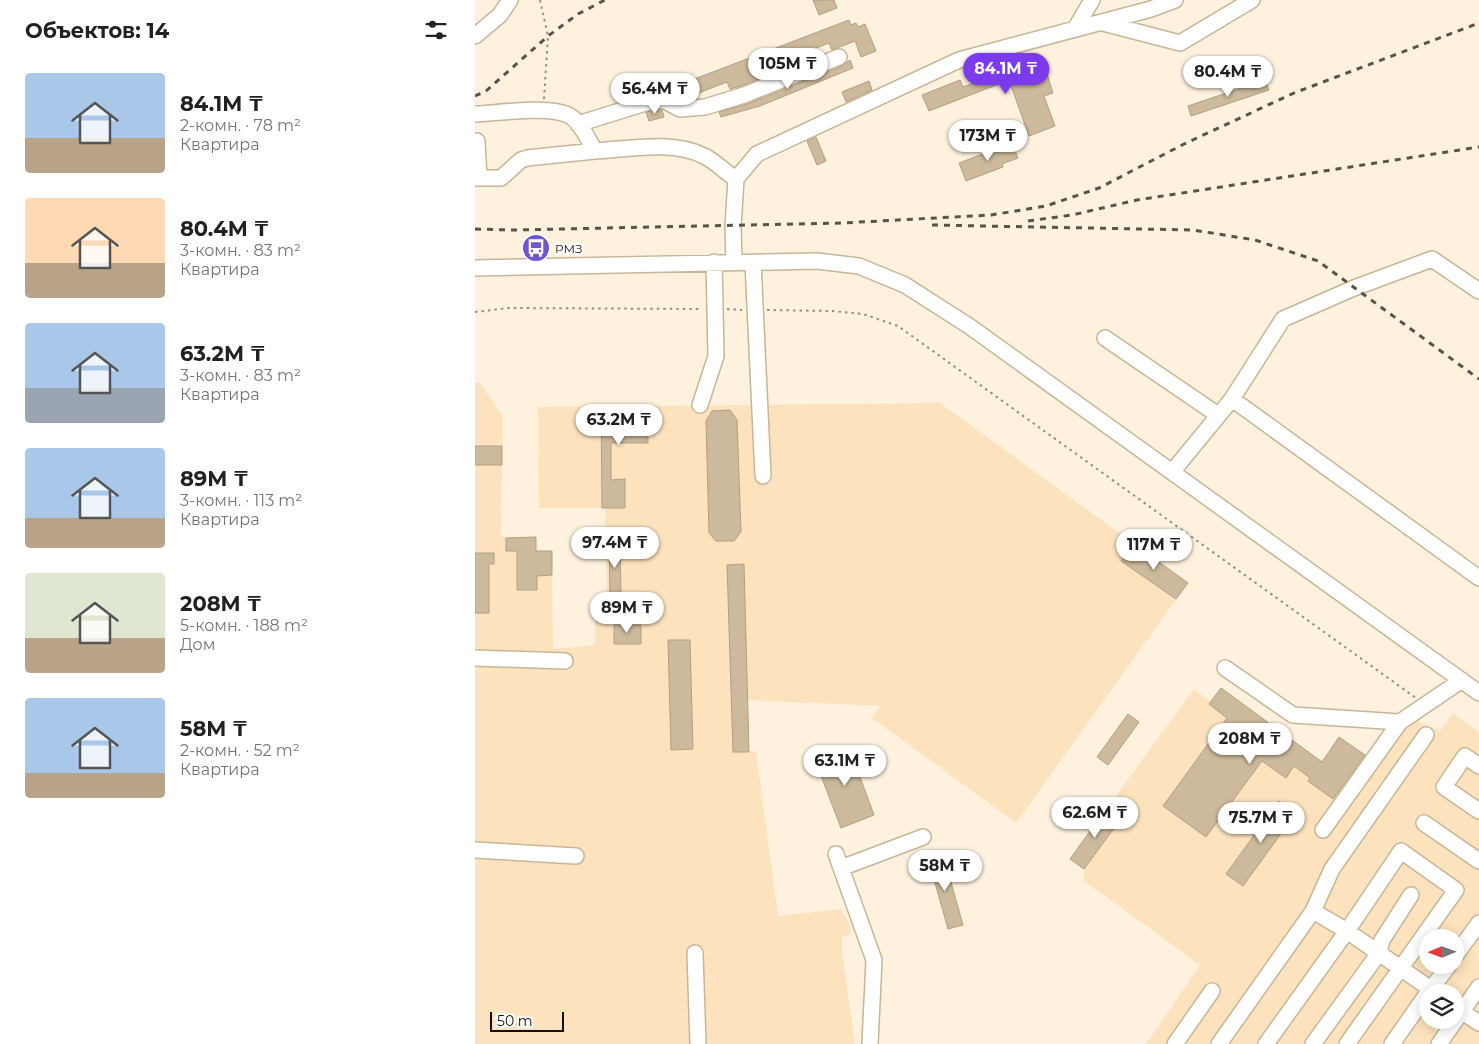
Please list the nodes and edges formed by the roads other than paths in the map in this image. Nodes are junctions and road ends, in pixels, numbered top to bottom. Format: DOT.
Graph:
graph roads {
  1 [pos="510,0"];
  2 [pos="1092,0"];
  3 [pos="1175,0"];
  4 [pos="1252,0"];
  5 [pos="1101,22"];
  6 [pos="1075,29"];
  7 [pos="475,36"];
  8 [pos="839,57"];
  9 [pos="476,114"];
  10 [pos="578,124"];
  11 [pos="477,141"];
  12 [pos="595,151"];
  13 [pos="477,178"];
  14 [pos="735,179"];
  15 [pos="714,262"];
  16 [pos="733,262"];
  17 [pos="753,262"];
  18 [pos="475,268"];
  19 [pos="1479,291"];
  20 [pos="1105,338"];
  21 [pos="1232,399"];
  22 [pos="701,406"];
  23 [pos="1218,415"];
  24 [pos="1172,472"];
  25 [pos="763,476"];
  26 [pos="1479,578"];
  27 [pos="475,658"];
  28 [pos="565,661"];
  29 [pos="1225,668"];
  30 [pos="1461,680"];
  31 [pos="1479,693"];
  32 [pos="1400,722"];
  33 [pos="1426,735"];
  34 [pos="1479,766"];
  35 [pos="1479,811"];
  36 [pos="1424,822"];
  37 [pos="1323,830"];
  38 [pos="923,837"];
  39 [pos="475,850"];
  40 [pos="576,856"];
  41 [pos="1479,861"];
  42 [pos="1411,895"];
  43 [pos="1313,911"];
  44 [pos="1479,923"];
  45 [pos="1347,932"];
  46 [pos="1464,944"];
  47 [pos="695,953"];
  48 [pos="1379,953"];
  49 [pos="1401,969"];
  50 [pos="1420,984"];
  51 [pos="1479,987"];
  52 [pos="1212,991"];
  53 [pos="1464,1003"];
  54 [pos="1419,1007"];
  55 [pos="1464,1013"];
  56 [pos="1479,1023"];
  57 [pos="1447,1029"];
  58 [pos="698,1044"];
  59 [pos="870,1044"];
  60 [pos="1175,1044"];
  61 [pos="1219,1044"];
  62 [pos="1266,1044"];
  63 [pos="1313,1044"];
  64 [pos="1347,1044"];
  65 [pos="1392,1044"];
  66 [pos="1439,1044"];
  1 -- 7 [label="street"];
  2 -- 6 [label="street"];
  3 -- 5 [label="street"];
  4 -- 5 [label="street"];
  5 -- 6 [label="street"];
  6 -- 14 [label="street"];
  8 -- 10 [label="street"];
  9 -- 10 [label="street"];
  10 -- 12 [label="street"];
  11 -- 13 [label="street"];
  12 -- 13 [label="street"];
  12 -- 14 [label="street"];
  14 -- 16 [label="street"];
  15 -- 16 [label="street"];
  15 -- 18 [label="street"];
  15 -- 22 [label="street"];
  16 -- 17 [label="street"];
  17 -- 24 [label="street"];
  17 -- 25 [label="street"];
  19 -- 21 [label="street"];
  20 -- 23 [label="street"];
  21 -- 23 [label="street"];
  21 -- 26 [label="street"];
  23 -- 24 [label="street"];
  24 -- 30 [label="street"];
  27 -- 28 [label="street"];
  29 -- 32 [label="street"];
  30 -- 31 [label="street"];
  30 -- 32 [label="street"];
  32 -- 37 [label="street"];
  33 -- 43 [label="street"];
  34 -- 35 [label="street"];
  36 -- 41 [label="street"];
  38 -- 59 [label="street"];
  39 -- 40 [label="street"];
  42 -- 48 [label="street"];
  43 -- 45 [label="street"];
  43 -- 61 [label="street"];
  44 -- 46 [label="street"];
  45 -- 48 [label="street"];
  45 -- 49 [label="street"];
  45 -- 62 [label="street"];
  47 -- 58 [label="street"];
  48 -- 49 [label="street"];
  48 -- 63 [label="street"];
  49 -- 50 [label="street"];
  49 -- 64 [label="street"];
  51 -- 53 [label="street"];
  52 -- 60 [label="street"];
  54 -- 65 [label="street"];
  55 -- 56 [label="street"];
  57 -- 66 [label="street"];
}
